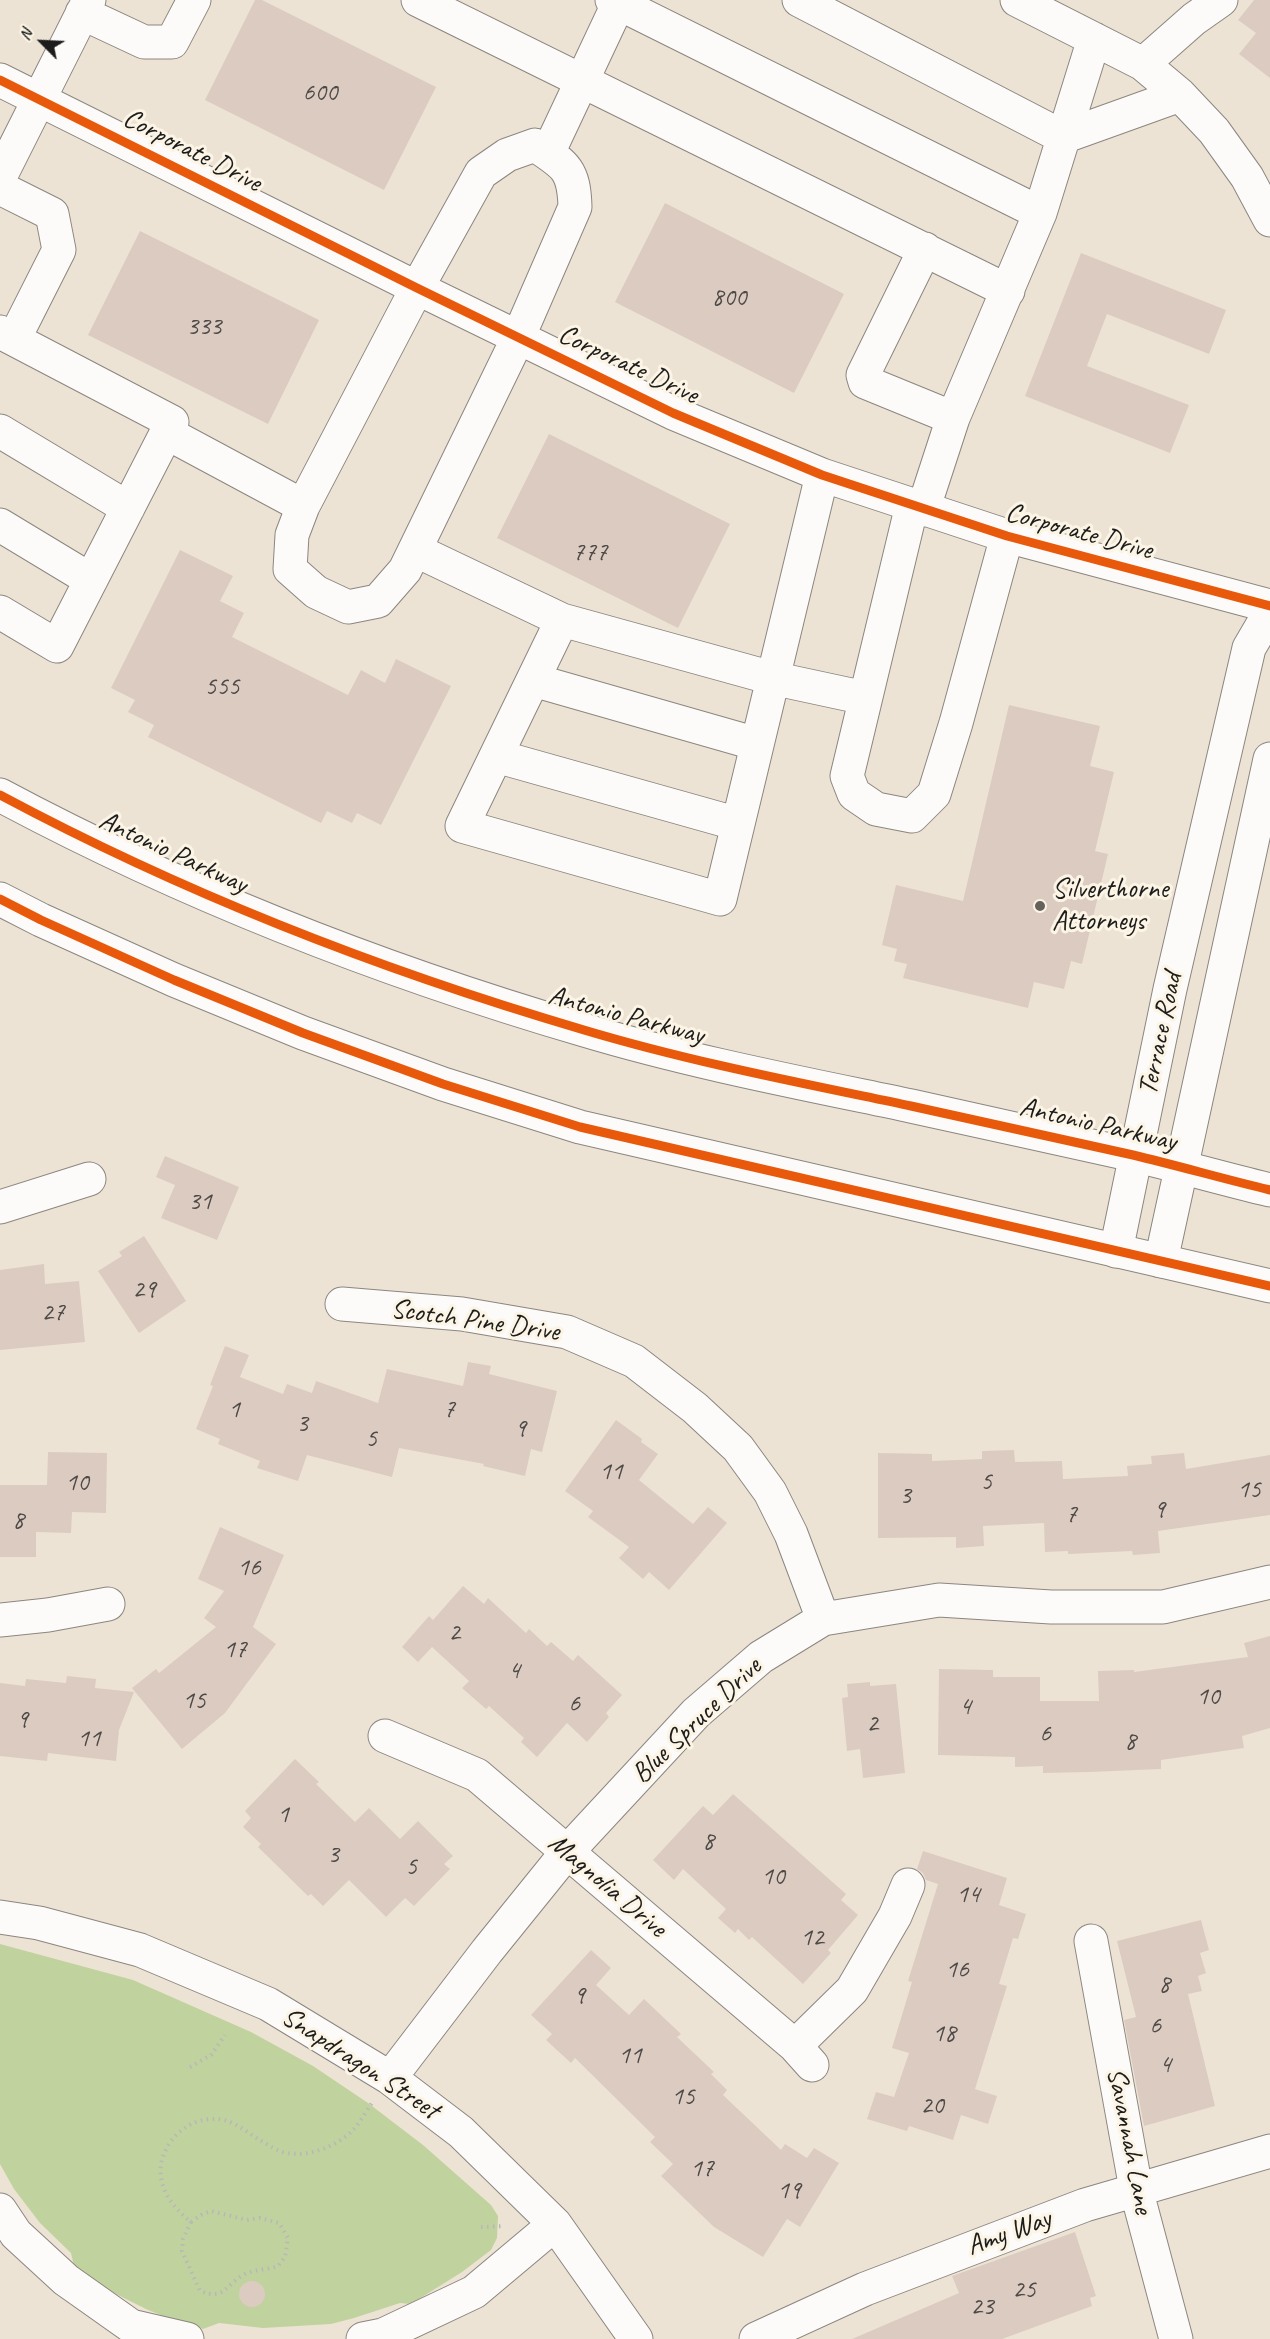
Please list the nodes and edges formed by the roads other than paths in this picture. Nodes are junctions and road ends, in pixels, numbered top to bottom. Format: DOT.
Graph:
graph roads {
  1 [pos="195,0"];
  2 [pos="418,0"];
  3 [pos="799,0"];
  4 [pos="1017,0"];
  5 [pos="1221,0"];
  6 [pos="617,1"];
  7 [pos="86,7"];
  8 [pos="1198,10"];
  9 [pos="1094,39"];
  10 [pos="1143,64"];
  11 [pos="0,80"];
  12 [pos="583,81"];
  13 [pos="1180,95"];
  14 [pos="40,99"];
  15 [pos="1063,137"];
  16 [pos="548,153"];
  17 [pos="0,177"];
  18 [pos="0,188"];
  19 [pos="1040,213"];
  20 [pos="1270,220"];
  21 [pos="925,249"];
  22 [pos="417,288"];
  23 [pos="1008,291"];
  24 [pos="7,335"];
  25 [pos="518,338"];
  26 [pos="953,418"];
  27 [pos="0,431"];
  28 [pos="167,433"];
  29 [pos="822,475"];
  30 [pos="303,506"];
  31 [pos="128,508"];
  32 [pos="918,508"];
  33 [pos="0,525"];
  34 [pos="1007,536"];
  35 [pos="415,550"];
  36 [pos="92,580"];
  37 [pos="1270,606"];
  38 [pos="0,612"];
  39 [pos="1270,612"];
  40 [pos="562,620"];
  41 [pos="772,678"];
  42 [pos="533,680"];
  43 [pos="865,698"];
  44 [pos="757,744"];
  45 [pos="496,756"];
  46 [pos="1270,759"];
  47 [pos="0,795"];
  48 [pos="738,824"];
  49 [pos="0,899"];
  50 [pos="1136,1156"];
  51 [pos="1182,1167"];
  52 [pos="89,1179"];
  53 [pos="1270,1190"];
  54 [pos="0,1207"];
  55 [pos="1116,1251"];
  56 [pos="1161,1261"];
  57 [pos="1270,1286"];
  58 [pos="342,1304"];
  59 [pos="1270,1582"];
  60 [pos="108,1604"];
  61 [pos="823,1619"];
  62 [pos="0,1620"];
  63 [pos="385,1736"];
  64 [pos="567,1852"];
  65 [pos="908,1885"];
  66 [pos="0,1917"];
  67 [pos="1091,1941"];
  68 [pos="390,2078"];
  69 [pos="1270,2151"];
  70 [pos="1136,2189"];
  71 [pos="0,2210"];
  72 [pos="555,2224"];
  73 [pos="128,2332"];
  74 [pos="187,2339"];
  75 [pos="363,2339"];
  76 [pos="636,2339"];
  77 [pos="756,2339"];
  78 [pos="1176,2339"];
  1 -- 7 [label="street"];
  2 -- 12 [label="street"];
  3 -- 15 [label="street"];
  4 -- 9 [label="street"];
  5 -- 8 [label="street"];
  6 -- 12 [label="street"];
  6 -- 19 [label="street"];
  7 -- 14 [label="street"];
  8 -- 10 [label="street"];
  9 -- 10 [label="street"];
  9 -- 15 [label="street"];
  10 -- 13 [label="street"];
  11 -- 14 [label="street, Corporate Drive"];
  12 -- 16 [label="street"];
  12 -- 21 [label="street"];
  13 -- 15 [label="street"];
  13 -- 20 [label="street"];
  14 -- 17 [label="street"];
  14 -- 22 [label="street, Corporate Drive"];
  15 -- 19 [label="street"];
  16 -- 22 [label="street"];
  16 -- 25 [label="street"];
  18 -- 24 [label="street"];
  19 -- 23 [label="street"];
  21 -- 23 [label="street"];
  21 -- 26 [label="street"];
  22 -- 25 [label="street, Corporate Drive"];
  22 -- 30 [label="street"];
  23 -- 26 [label="street"];
  24 -- 28 [label="street"];
  25 -- 29 [label="street, Corporate Drive"];
  25 -- 35 [label="street"];
  26 -- 32 [label="street"];
  27 -- 31 [label="street"];
  28 -- 30 [label="street"];
  28 -- 31 [label="street"];
  29 -- 32 [label="street, Corporate Drive"];
  29 -- 41 [label="street"];
  30 -- 35 [label="street"];
  31 -- 36 [label="street"];
  32 -- 34 [label="street, Corporate Drive"];
  32 -- 43 [label="street"];
  33 -- 36 [label="street"];
  34 -- 37 [label="street, Corporate Drive"];
  34 -- 43 [label="street"];
  35 -- 40 [label="street"];
  36 -- 38 [label="street"];
  39 -- 50 [label="street, Terrace Road"];
  40 -- 41 [label="street"];
  40 -- 42 [label="street"];
  41 -- 43 [label="street"];
  41 -- 44 [label="street"];
  42 -- 44 [label="street"];
  42 -- 45 [label="street"];
  44 -- 48 [label="street"];
  45 -- 48 [label="street"];
  45 -- 48 [label="street"];
  46 -- 51 [label="street, Terrace Road"];
  47 -- 50 [label="street, Antonio Parkway"];
  49 -- 55 [label="street"];
  50 -- 51 [label="street, Antonio Parkway"];
  50 -- 55 [label="street, Terrace Road"];
  51 -- 53 [label="street, Antonio Parkway"];
  51 -- 56 [label="street, Terrace Road"];
  52 -- 54 [label="street"];
  55 -- 56 [label="street"];
  56 -- 57 [label="street"];
  58 -- 61 [label="street, Scotch Pine Drive"];
  59 -- 61 [label="street, Blue Spruce Drive"];
  60 -- 62 [label="street"];
  61 -- 64 [label="street, Blue Spruce Drive"];
  63 -- 64 [label="street, Magnolia Drive"];
  64 -- 65 [label="street, Magnolia Drive"];
  64 -- 68 [label="street, Blue Spruce Drive"];
  66 -- 68 [label="street, Snapdragon Street"];
  67 -- 70 [label="street, Savannah Lane"];
  68 -- 72 [label="street, Snapdragon Street"];
  69 -- 70 [label="street, Amy Way"];
  70 -- 77 [label="street, Amy Way"];
  70 -- 78 [label="street, Savannah Lane"];
  71 -- 73 [label="street"];
  72 -- 75 [label="street"];
  72 -- 76 [label="street, Snapdragon Street"];
  73 -- 74 [label="street"];
}
